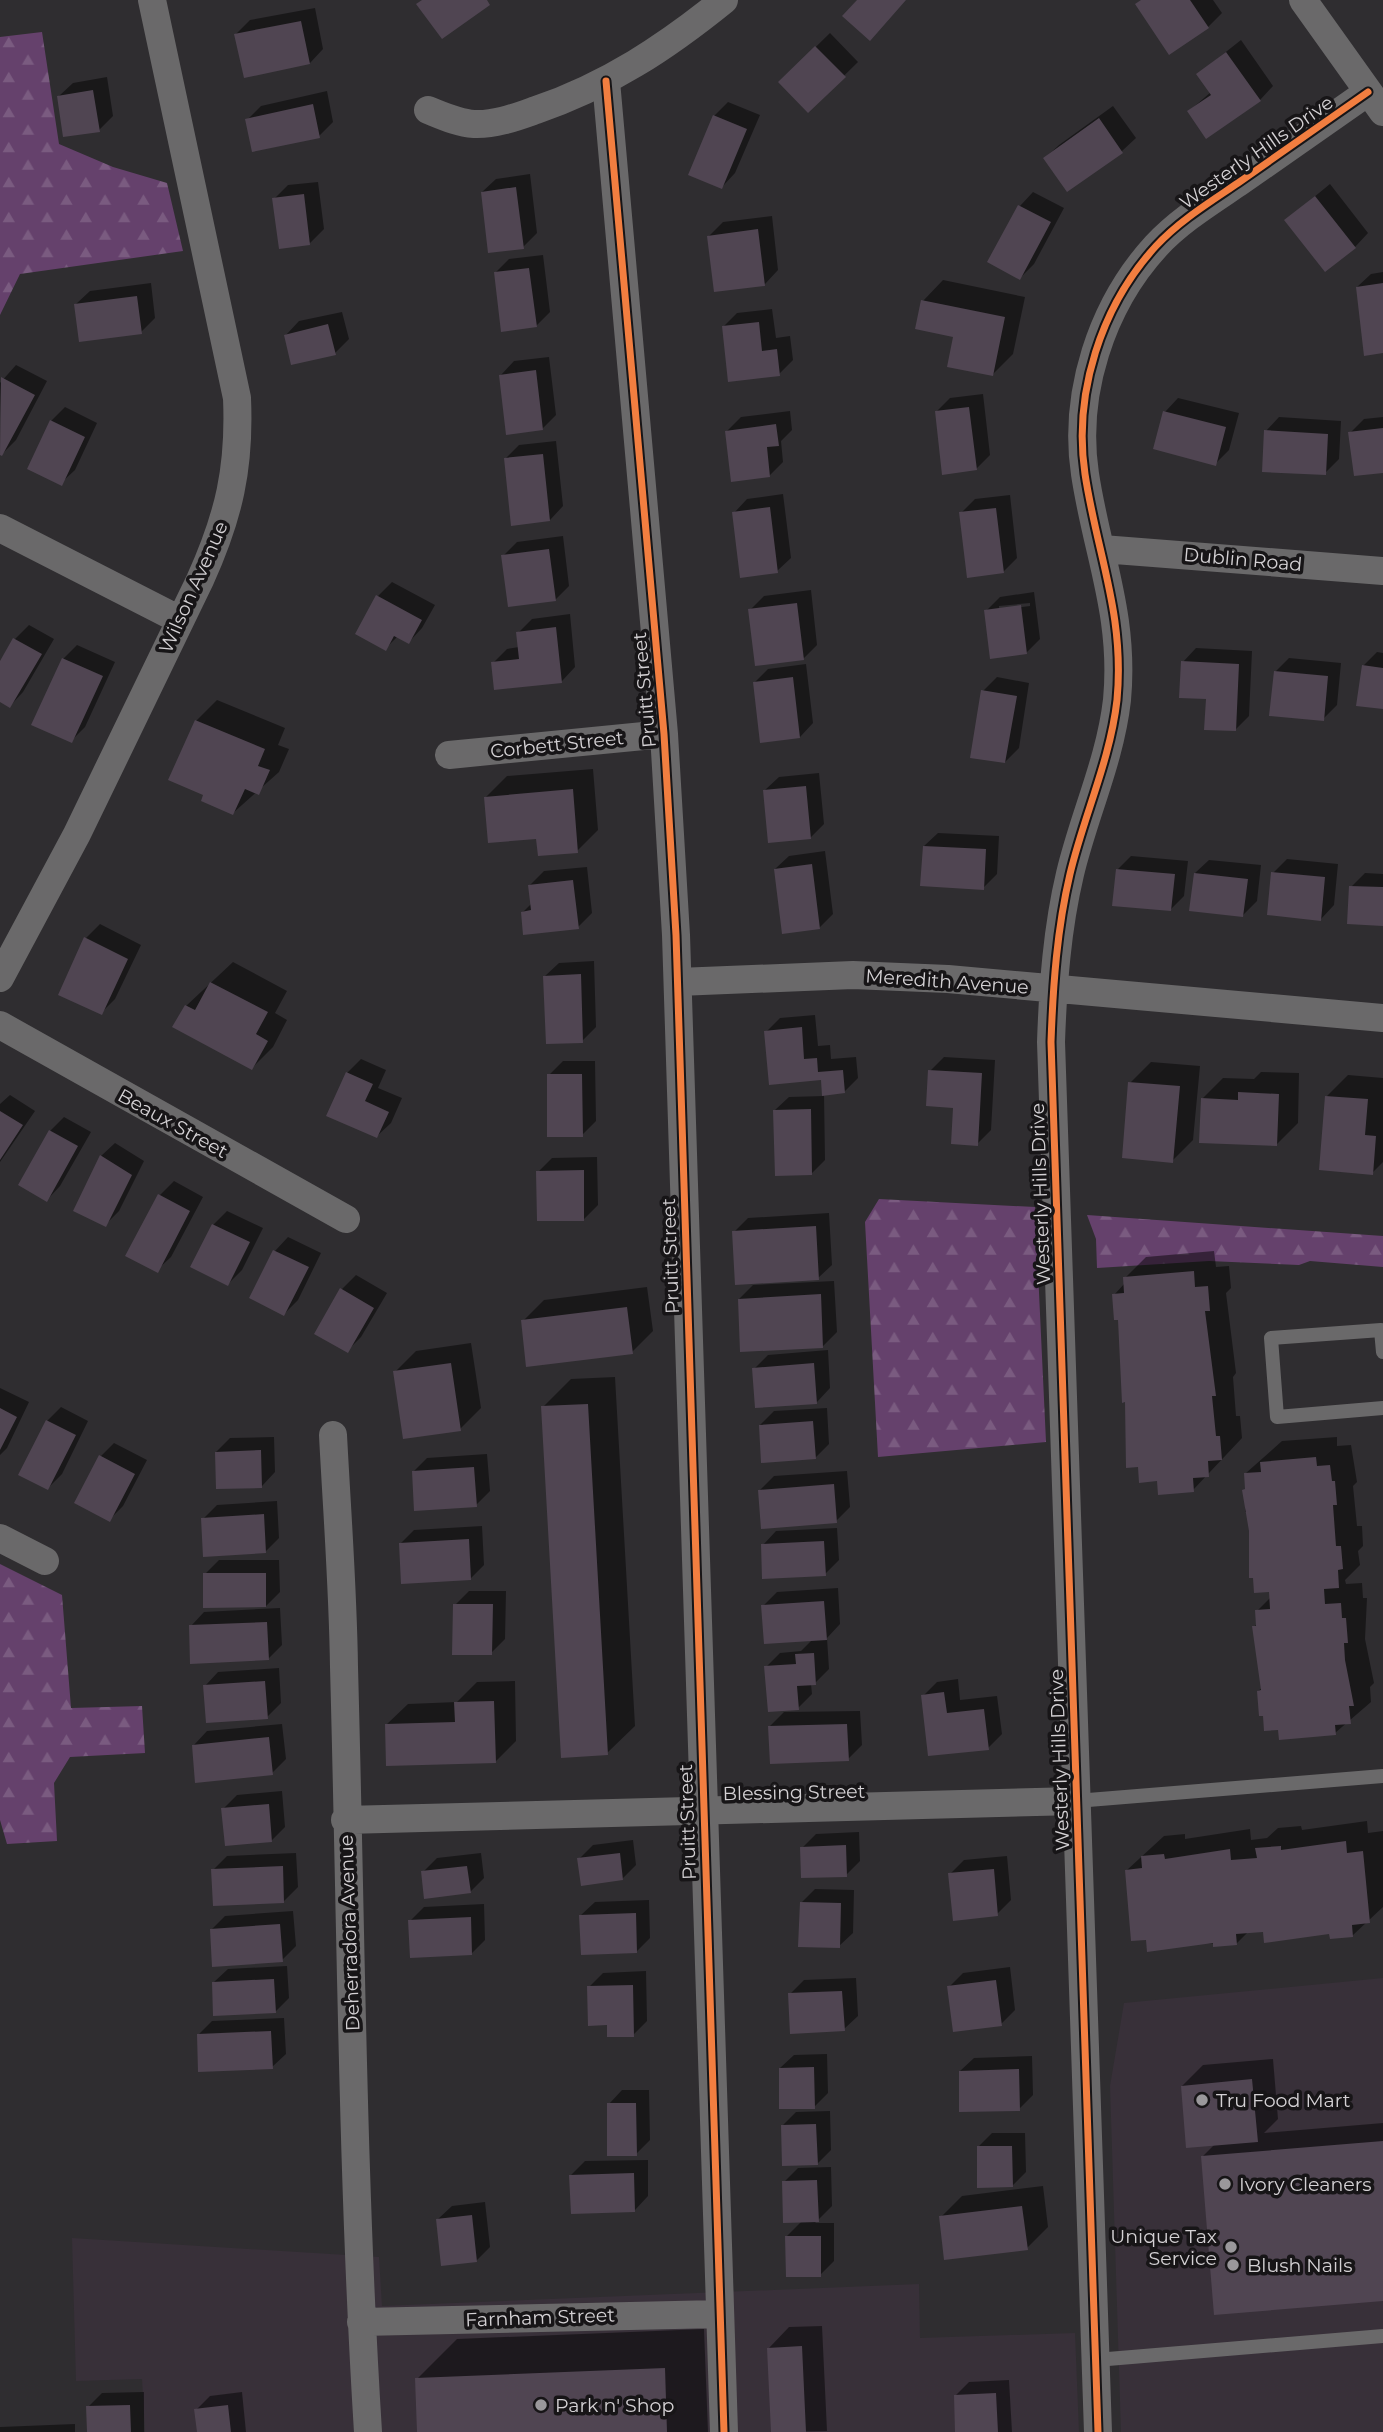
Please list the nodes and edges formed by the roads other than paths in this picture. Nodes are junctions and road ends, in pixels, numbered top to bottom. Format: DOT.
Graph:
graph roads {
  1 [pos="152,0"];
  2 [pos="724,0"];
  3 [pos="1303,0"];
  4 [pos="606,80"];
  5 [pos="1376,102"];
  6 [pos="428,110"];
  7 [pos="0,528"];
  8 [pos="1102,549"];
  9 [pos="1383,571"];
  10 [pos="180,620"];
  11 [pos="664,734"];
  12 [pos="449,755"];
  13 [pos="0,978"];
  14 [pos="678,982"];
  15 [pos="1053,989"];
  16 [pos="1383,1018"];
  17 [pos="0,1025"];
  18 [pos="346,1219"];
  19 [pos="1381,1330"];
  20 [pos="1383,1352"];
  21 [pos="1383,1408"];
  22 [pos="333,1435"];
  23 [pos="0,1538"];
  24 [pos="45,1561"];
  25 [pos="1383,1776"];
  26 [pos="1076,1801"];
  27 [pos="703,1810"];
  28 [pos="345,1820"];
  29 [pos="719,2314"];
  30 [pos="361,2322"];
  31 [pos="1383,2336"];
  32 [pos="1096,2360"];
  33 [pos="368,2432"];
  34 [pos="724,2432"];
  35 [pos="1098,2432"];
  1 -- 10 [label="street, Wilson Avenue"];
  2 -- 4 [label="street"];
  3 -- 5 [label="street"];
  4 -- 6 [label="street"];
  4 -- 11 [label="street, Pruitt Street"];
  5 -- 8 [label="street, Westerly Hills Drive"];
  7 -- 10 [label="street"];
  8 -- 9 [label="street, Dublin Road"];
  8 -- 15 [label="street, Westerly Hills Drive"];
  10 -- 13 [label="street, Wilson Avenue"];
  11 -- 12 [label="street, Corbett Street"];
  11 -- 14 [label="street, Pruitt Street"];
  14 -- 15 [label="street, Meredith Avenue"];
  14 -- 27 [label="street, Pruitt Street"];
  15 -- 16 [label="street, Meredith Avenue"];
  15 -- 26 [label="street, Westerly Hills Drive"];
  17 -- 18 [label="street, Beaux Street"];
  19 -- 20 [label="lane"];
  19 -- 21 [label="lane"];
  22 -- 28 [label="street, Deherradora Avenue"];
  23 -- 24 [label="street"];
  25 -- 26 [label="lane, Blessing Street"];
  26 -- 27 [label="street, Blessing Street"];
  26 -- 32 [label="street, Westerly Hills Drive"];
  27 -- 28 [label="street, Blessing Street"];
  27 -- 29 [label="street, Pruitt Street"];
  28 -- 30 [label="street, Deherradora Avenue"];
  29 -- 30 [label="street, Farnham Street"];
  29 -- 34 [label="street, Pruitt Street"];
  30 -- 33 [label="street, Deherradora Avenue"];
  31 -- 32 [label="lane"];
  32 -- 35 [label="street, Westerly Hills Drive"];
}
